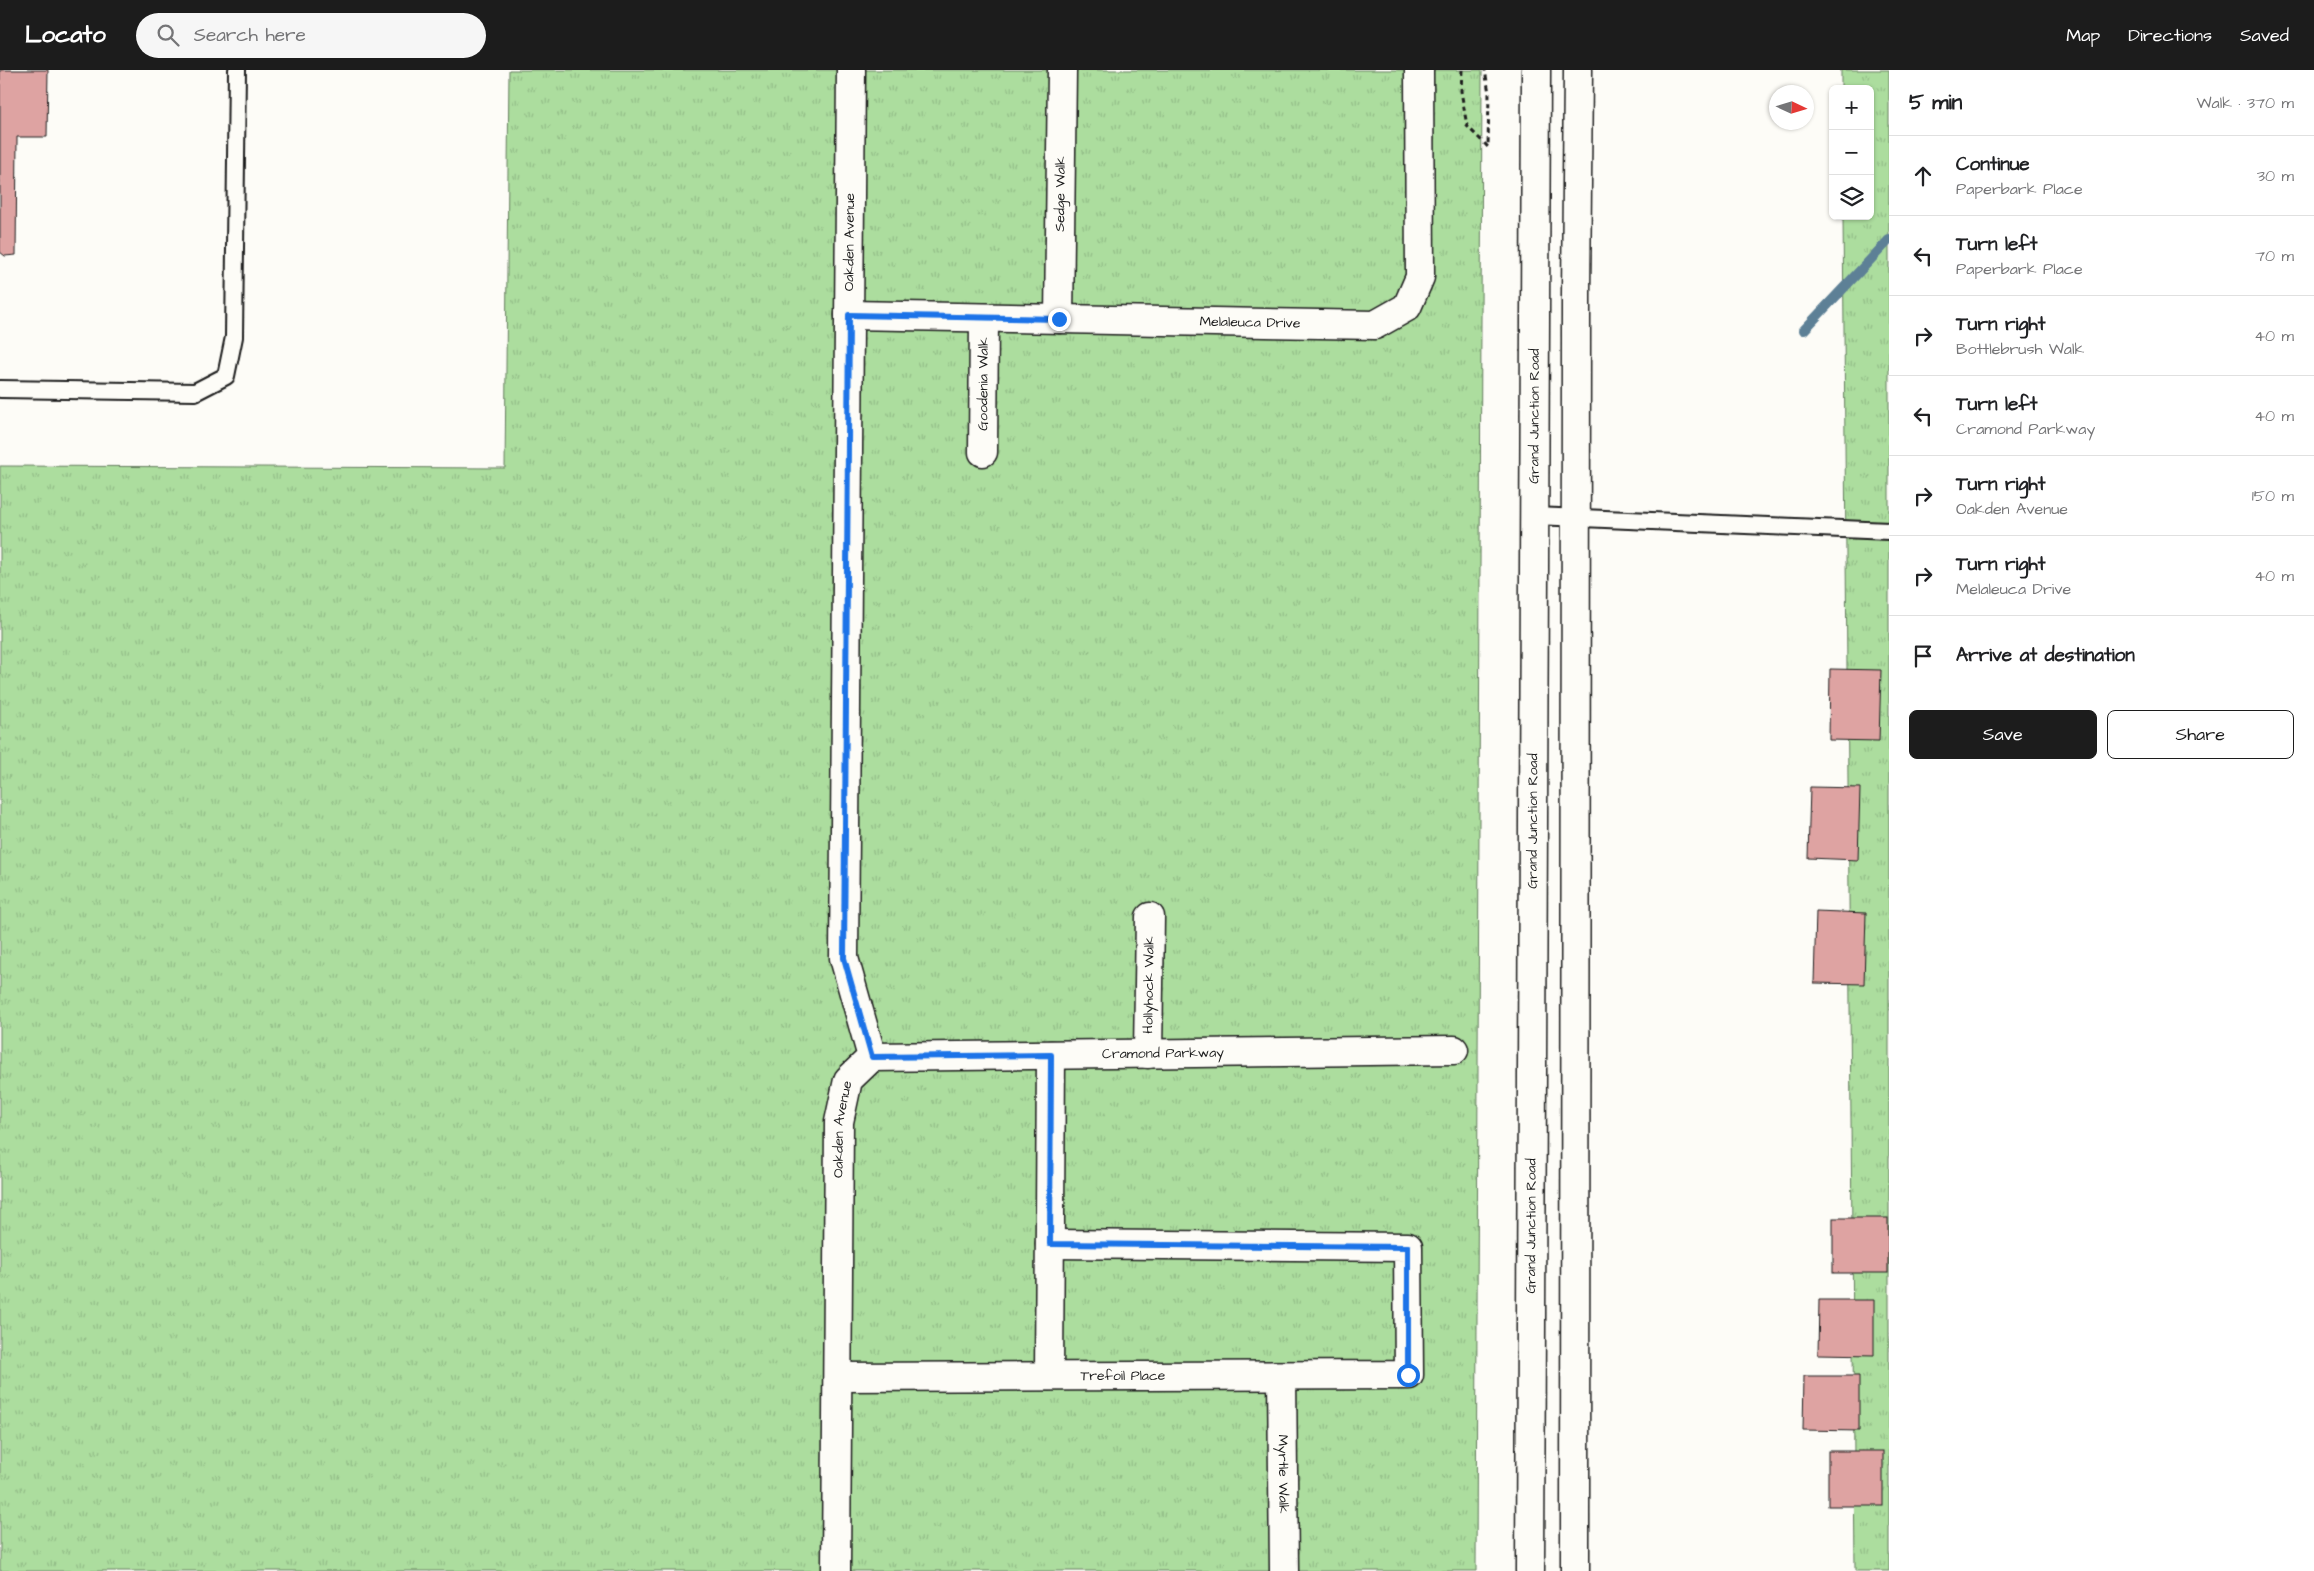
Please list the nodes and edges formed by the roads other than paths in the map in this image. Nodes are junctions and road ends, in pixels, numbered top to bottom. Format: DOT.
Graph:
graph roads {
  1 [pos="237,70"];
  2 [pos="850,70"];
  3 [pos="1062,70"];
  4 [pos="1419,70"];
  5 [pos="1536,70"];
  6 [pos="1578,70"];
  7 [pos="849,315"];
  8 [pos="984,318"];
  9 [pos="1059,319"];
  10 [pos="0,389"];
  11 [pos="983,452"];
  12 [pos="1535,516"];
  13 [pos="1576,518"];
  14 [pos="1889,531"];
  15 [pos="1150,917"];
  16 [pos="1454,1050"];
  17 [pos="1148,1054"];
  18 [pos="1051,1055"];
  19 [pos="872,1057"];
  20 [pos="1050,1244"];
  21 [pos="838,1376"];
  22 [pos="1049,1376"];
  23 [pos="1282,1376"];
  24 [pos="836,1571"];
  25 [pos="1284,1571"];
  26 [pos="1530,1571"];
  27 [pos="1575,1571"];
  1 -- 10 [label="lane"];
  2 -- 7 [label="main road, Oakden Avenue"];
  3 -- 9 [label="main road, Sedge Walk"];
  4 -- 9 [label="main road, Melaleuca Drive"];
  5 -- 12 [label="main road, Grand Junction Road"];
  6 -- 13 [label="main road"];
  7 -- 8 [label="main road, Melaleuca Drive"];
  7 -- 19 [label="main road, Oakden Avenue"];
  8 -- 9 [label="main road, Melaleuca Drive"];
  8 -- 11 [label="main road, Goodenia Walk"];
  12 -- 13 [label="lane"];
  12 -- 26 [label="main road, Grand Junction Road"];
  13 -- 14 [label="lane"];
  13 -- 27 [label="main road"];
  15 -- 17 [label="main road, Hollyhock Walk"];
  16 -- 17 [label="main road, Cramond Parkway"];
  17 -- 18 [label="main road, Cramond Parkway"];
  18 -- 19 [label="main road, Cramond Parkway"];
  18 -- 20 [label="main road"];
  19 -- 21 [label="main road, Oakden Avenue"];
  20 -- 22 [label="main road"];
  20 -- 23 [label="main road, Trefoil Place"];
  21 -- 22 [label="main road, Trefoil Place"];
  21 -- 24 [label="main road, Oakden Avenue"];
  22 -- 23 [label="main road, Trefoil Place"];
  23 -- 25 [label="main road, Myrtle Walk"];
}
